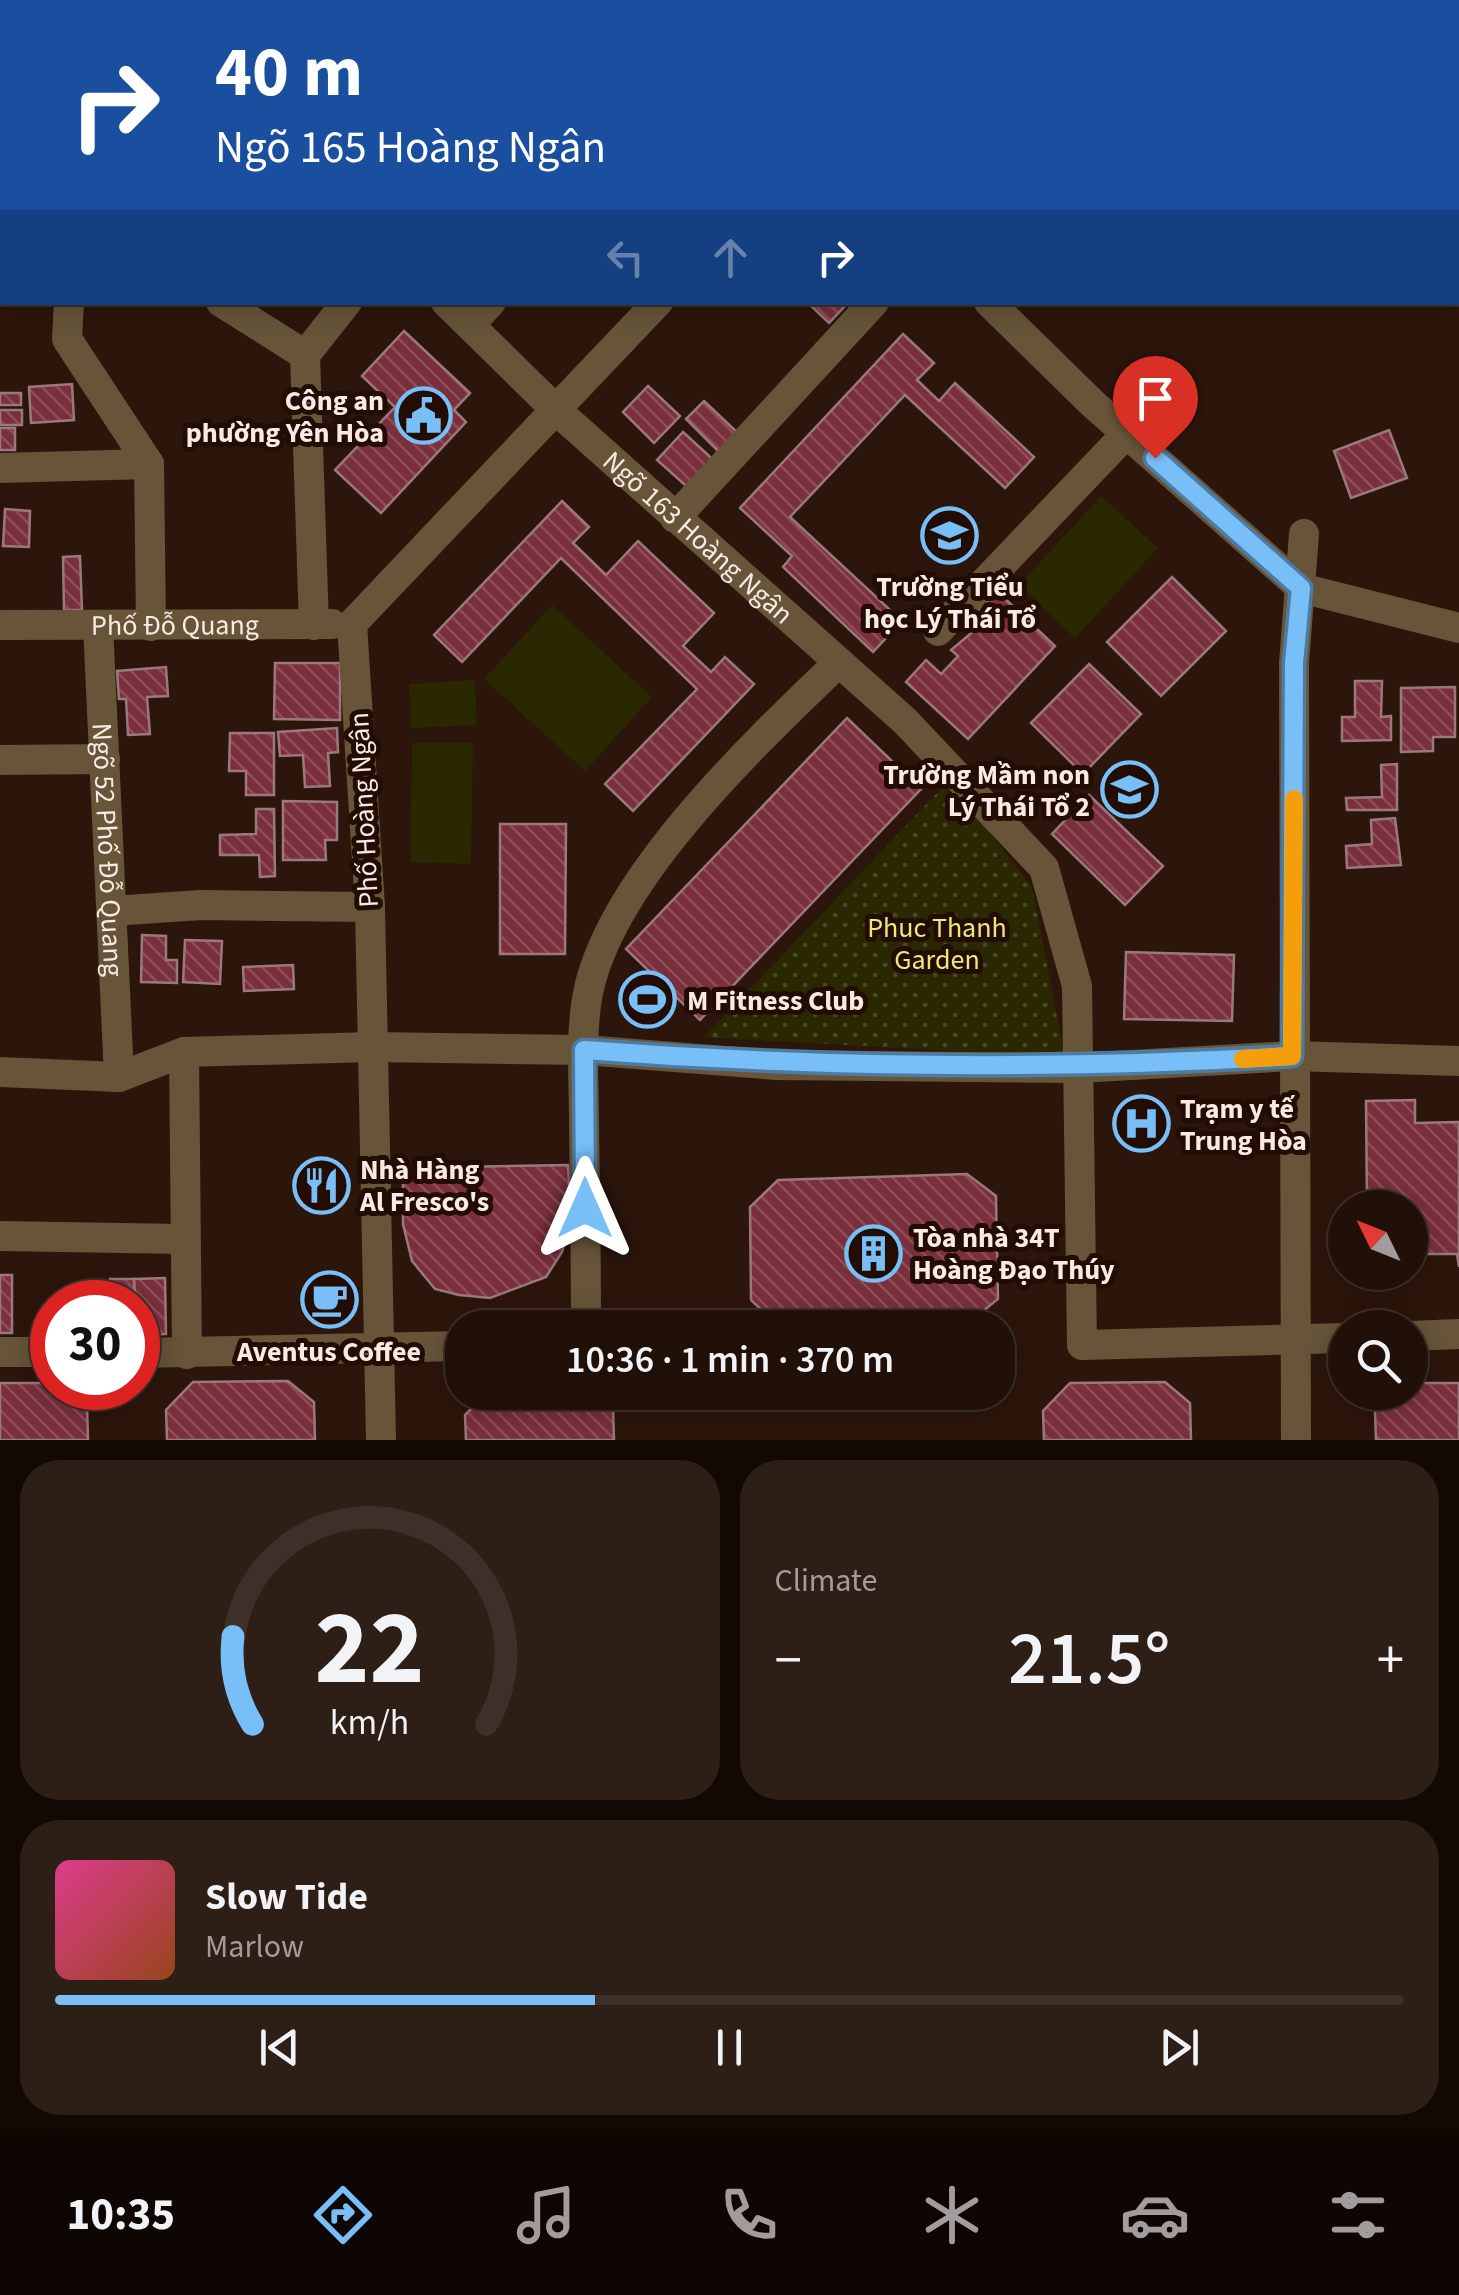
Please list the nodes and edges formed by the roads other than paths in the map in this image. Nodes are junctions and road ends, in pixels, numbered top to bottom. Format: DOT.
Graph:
graph roads {
  1 [pos="69,305"];
  2 [pos="226,305"];
  3 [pos="345,305"];
  4 [pos="454,305"];
  5 [pos="655,305"];
  6 [pos="871,305"];
  7 [pos="1002,307"];
  8 [pos="480,314"];
  9 [pos="305,356"];
  10 [pos="556,410"];
  11 [pos="1127,433"];
  12 [pos="149,464"];
  13 [pos="0,468"];
  14 [pos="675,518"];
  15 [pos="1304,534"];
  16 [pos="1301,588"];
  17 [pos="352,624"];
  18 [pos="0,625"];
  19 [pos="98,625"];
  20 [pos="314,625"];
  21 [pos="151,626"];
  22 [pos="1459,628"];
  23 [pos="938,631"];
  24 [pos="838,664"];
  25 [pos="104,759"];
  26 [pos="0,760"];
  27 [pos="370,907"];
  28 [pos="112,912"];
  29 [pos="372,1048"];
  30 [pos="584,1050"];
  31 [pos="184,1052"];
  32 [pos="1292,1056"];
  33 [pos="1459,1061"];
  34 [pos="1078,1068"];
  35 [pos="0,1072"];
  36 [pos="119,1076"];
  37 [pos="0,1236"];
  38 [pos="182,1239"];
  39 [pos="586,1310"];
  40 [pos="1459,1334"];
  41 [pos="1428,1335"];
  42 [pos="1328,1339"];
  43 [pos="1296,1340"];
  44 [pos="379,1346"];
  45 [pos="445,1346"];
  46 [pos="0,1352"];
  47 [pos="30,1352"];
  48 [pos="160,1353"];
  49 [pos="187,1354"];
  50 [pos="381,1440"];
  51 [pos="1296,1440"];
  1 -- 12 [label="street"];
  2 -- 9 [label="street"];
  3 -- 9 [label="street"];
  4 -- 8 [label="street, Ngõ 163 Hoàng Ngân"];
  5 -- 10 [label="street"];
  6 -- 14 [label="street"];
  7 -- 11 [label="street"];
  8 -- 10 [label="street, Ngõ 163 Hoàng Ngân"];
  9 -- 20 [label="street"];
  10 -- 14 [label="street, Ngõ 163 Hoàng Ngân"];
  10 -- 17 [label="street"];
  11 -- 16 [label="street"];
  11 -- 23 [label="street"];
  12 -- 13 [label="street"];
  12 -- 21 [label="street"];
  14 -- 24 [label="street, Ngõ 163 Hoàng Ngân"];
  15 -- 16 [label="street"];
  16 -- 22 [label="street"];
  16 -- 32 [label="street"];
  17 -- 20 [label="street, Phố Đỗ Quang"];
  17 -- 27 [label="street, Phố Hoàng Ngân"];
  18 -- 19 [label="street, Phố Đỗ Quang"];
  19 -- 21 [label="street, Phố Đỗ Quang"];
  19 -- 25 [label="street, Ngõ 52 Phố Đỗ Quang"];
  20 -- 21 [label="street, Phố Đỗ Quang"];
  24 -- 30 [label="street"];
  24 -- 34 [label="street, Ngõ 163 Hoàng Ngân"];
  25 -- 26 [label="street"];
  25 -- 28 [label="street, Ngõ 52 Phố Đỗ Quang"];
  27 -- 28 [label="street"];
  27 -- 29 [label="street, Phố Hoàng Ngân"];
  28 -- 36 [label="street, Ngõ 52 Phố Đỗ Quang"];
  29 -- 30 [label="street"];
  29 -- 31 [label="street"];
  29 -- 44 [label="street, Phố Hoàng Ngân"];
  30 -- 34 [label="street"];
  30 -- 39 [label="street"];
  31 -- 36 [label="street"];
  31 -- 38 [label="street"];
  32 -- 33 [label="street"];
  32 -- 34 [label="street"];
  32 -- 43 [label="street"];
  34 -- 43 [label="street, Ngõ 163 Hoàng Ngân"];
  35 -- 36 [label="street"];
  37 -- 38 [label="street"];
  38 -- 49 [label="street"];
  40 -- 41 [label="street"];
  42 -- 43 [label="street"];
  43 -- 51 [label="street"];
  44 -- 45 [label="street"];
  44 -- 49 [label="street"];
  44 -- 50 [label="street, Phố Hoàng Ngân"];
  46 -- 47 [label="street"];
  48 -- 49 [label="street"];
}
